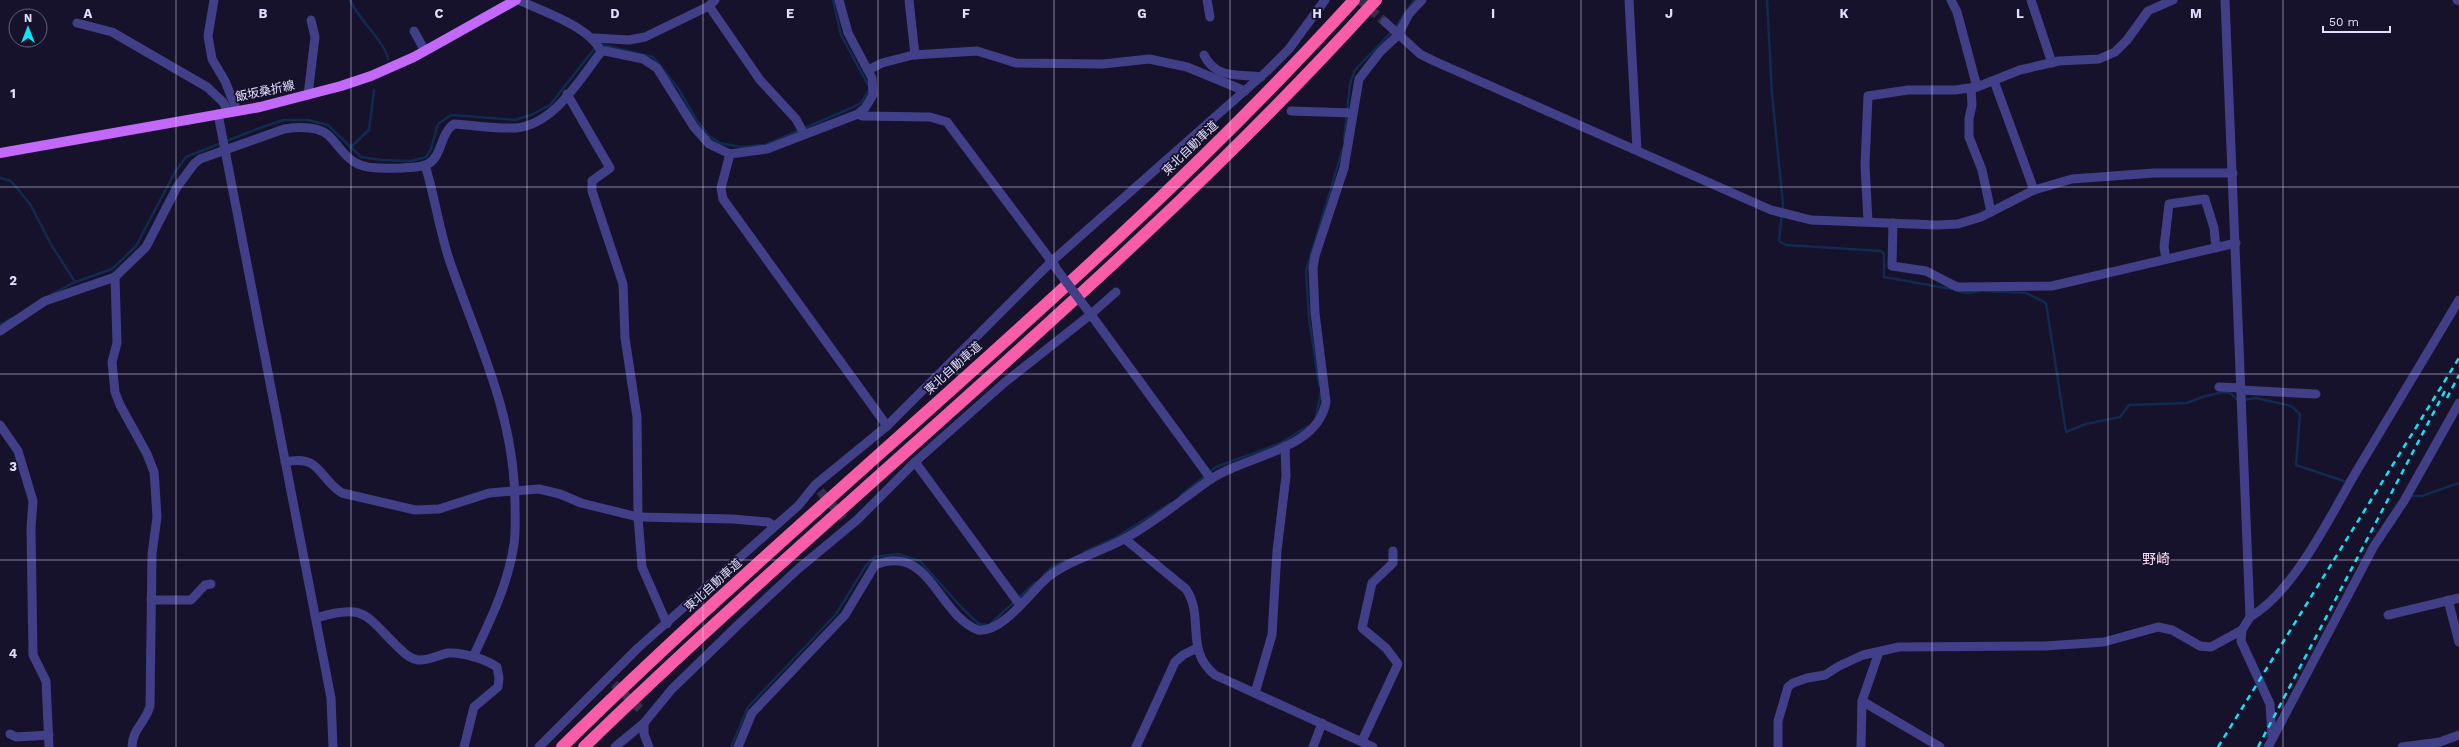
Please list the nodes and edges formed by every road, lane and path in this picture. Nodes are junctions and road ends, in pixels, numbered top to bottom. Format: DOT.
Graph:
graph roads {
  1 [pos="214,0"];
  2 [pos="517,0"];
  3 [pos="839,0"];
  4 [pos="909,0"];
  5 [pos="1207,0"];
  6 [pos="1325,0"];
  7 [pos="1354,0"];
  8 [pos="1376,0"];
  9 [pos="1382,0"];
  10 [pos="1422,0"];
  11 [pos="1628,0"];
  12 [pos="1951,0"];
  13 [pos="2031,0"];
  14 [pos="2173,0"];
  15 [pos="2225,0"];
  16 [pos="712,3"];
  17 [pos="1210,17"];
  18 [pos="311,20"];
  19 [pos="77,22"];
  20 [pos="1392,29"];
  21 [pos="414,31"];
  22 [pos="1339,41"];
  23 [pos="598,45"];
  24 [pos="425,51"];
  25 [pos="915,55"];
  26 [pos="1204,55"];
  27 [pos="2052,63"];
  28 [pos="868,70"];
  29 [pos="1261,77"];
  30 [pos="1994,81"];
  31 [pos="1974,88"];
  32 [pos="1245,91"];
  33 [pos="567,94"];
  34 [pos="308,95"];
  35 [pos="1291,111"];
  36 [pos="232,112"];
  37 [pos="1349,113"];
  38 [pos="218,114"];
  39 [pos="858,114"];
  40 [pos="802,130"];
  41 [pos="226,150"];
  42 [pos="1637,150"];
  43 [pos="0,153"];
  44 [pos="730,154"];
  45 [pos="425,165"];
  46 [pos="2233,173"];
  47 [pos="2034,190"];
  48 [pos="1991,212"];
  49 [pos="1868,222"];
  50 [pos="1893,223"];
  51 [pos="2236,243"];
  52 [pos="2216,248"];
  53 [pos="2166,259"];
  54 [pos="1053,264"];
  55 [pos="115,277"];
  56 [pos="1116,292"];
  57 [pos="2459,300"];
  58 [pos="1090,314"];
  59 [pos="0,330"];
  60 [pos="2219,387"];
  61 [pos="2241,394"];
  62 [pos="2316,394"];
  63 [pos="2459,404"];
  64 [pos="0,425"];
  65 [pos="887,426"];
  66 [pos="1285,446"];
  67 [pos="285,462"];
  68 [pos="914,462"];
  69 [pos="1208,475"];
  70 [pos="515,490"];
  71 [pos="638,517"];
  72 [pos="774,526"];
  73 [pos="1125,539"];
  74 [pos="1393,551"];
  75 [pos="211,584"];
  76 [pos="2459,598"];
  77 [pos="151,600"];
  78 [pos="2448,600"];
  79 [pos="1017,601"];
  80 [pos="2388,615"];
  81 [pos="2250,617"];
  82 [pos="316,618"];
  83 [pos="667,624"];
  84 [pos="2242,630"];
  85 [pos="2459,642"];
  86 [pos="1196,648"];
  87 [pos="1879,652"];
  88 [pos="473,657"];
  89 [pos="1255,693"];
  90 [pos="1862,701"];
  91 [pos="644,717"];
  92 [pos="1322,723"];
  93 [pos="10,734"];
  94 [pos="49,735"];
  95 [pos="2459,735"];
  96 [pos="2272,736"];
  97 [pos="1362,742"];
  98 [pos="2439,744"];
  99 [pos="49,747"];
  100 [pos="132,747"];
  101 [pos="333,747"];
  102 [pos="464,747"];
  103 [pos="539,747"];
  104 [pos="562,747"];
  105 [pos="584,747"];
  106 [pos="615,747"];
  107 [pos="649,747"];
  108 [pos="738,747"];
  109 [pos="1136,747"];
  110 [pos="1313,747"];
  111 [pos="1373,747"];
  112 [pos="1778,747"];
  113 [pos="1861,747"];
  114 [pos="1940,747"];
  115 [pos="2268,747"];
  116 [pos="2402,747"];
  1 -- 36 [label="street"];
  2 -- 23 [label="street"];
  2 -- 24 [label="main road, 飯坂桑折線"];
  3 -- 28 [label="street"];
  4 -- 25 [label="street"];
  5 -- 17 [label="street"];
  6 -- 29 [label="street"];
  7 -- 104 [label="highway, 東北自動車道"];
  8 -- 22 [label="highway"];
  9 -- 22 [label="highway"];
  10 -- 20 [label="street"];
  11 -- 42 [label="street"];
  12 -- 31 [label="street"];
  13 -- 27 [label="street"];
  14 -- 27 [label="street"];
  15 -- 46 [label="street"];
  16 -- 23 [label="street"];
  16 -- 40 [label="street"];
  18 -- 34 [label="street"];
  19 -- 36 [label="street"];
  20 -- 37 [label="street"];
  20 -- 42 [label="street"];
  21 -- 24 [label="street"];
  22 -- 105 [label="highway"];
  23 -- 33 [label="street"];
  23 -- 44 [label="street"];
  24 -- 34 [label="main road, 飯坂桑折線"];
  25 -- 28 [label="street"];
  25 -- 32 [label="street"];
  26 -- 29 [label="street"];
  27 -- 30 [label="street"];
  28 -- 39 [label="street"];
  29 -- 32 [label="street"];
  30 -- 31 [label="street"];
  30 -- 47 [label="street"];
  31 -- 48 [label="street"];
  31 -- 49 [label="street"];
  32 -- 54 [label="street"];
  33 -- 45 [label="street"];
  33 -- 71 [label="street"];
  34 -- 36 [label="main road, 飯坂桑折線"];
  35 -- 37 [label="street"];
  36 -- 38 [label="main road, 飯坂桑折線"];
  37 -- 66 [label="street"];
  38 -- 41 [label="street"];
  38 -- 43 [label="main road, 飯坂桑折線"];
  39 -- 40 [label="street"];
  39 -- 54 [label="street"];
  40 -- 44 [label="street"];
  41 -- 45 [label="street"];
  41 -- 55 [label="street"];
  41 -- 67 [label="street"];
  42 -- 49 [label="street"];
  44 -- 65 [label="street"];
  45 -- 70 [label="street"];
  46 -- 47 [label="street"];
  46 -- 51 [label="street"];
  47 -- 48 [label="street"];
  48 -- 50 [label="street"];
  49 -- 50 [label="street"];
  50 -- 53 [label="street"];
  51 -- 52 [label="street"];
  51 -- 61 [label="street"];
  52 -- 53 [label="street"];
  52 -- 53 [label="street"];
  54 -- 58 [label="street, bridge"];
  54 -- 65 [label="street"];
  55 -- 59 [label="street"];
  55 -- 77 [label="street"];
  56 -- 58 [label="street"];
  57 -- 81 [label="street"];
  58 -- 68 [label="street"];
  58 -- 69 [label="street"];
  60 -- 61 [label="street"];
  61 -- 62 [label="street"];
  61 -- 81 [label="street"];
  63 -- 96 [label="street"];
  64 -- 94 [label="street"];
  65 -- 72 [label="street"];
  66 -- 69 [label="street"];
  66 -- 89 [label="street"];
  67 -- 70 [label="street"];
  67 -- 82 [label="street"];
  68 -- 79 [label="street"];
  68 -- 91 [label="street"];
  69 -- 73 [label="street"];
  70 -- 71 [label="street"];
  70 -- 88 [label="street"];
  71 -- 72 [label="street"];
  71 -- 83 [label="street"];
  72 -- 83 [label="street"];
  73 -- 79 [label="street"];
  73 -- 86 [label="street"];
  74 -- 97 [label="street"];
  75 -- 77 [label="street"];
  76 -- 78 [label="street"];
  77 -- 100 [label="street"];
  78 -- 80 [label="street"];
  78 -- 85 [label="street"];
  79 -- 108 [label="street"];
  81 -- 84 [label="street"];
  82 -- 88 [label="street"];
  82 -- 101 [label="street"];
  83 -- 103 [label="street"];
  84 -- 87 [label="street"];
  84 -- 96 [label="street"];
  86 -- 89 [label="street"];
  86 -- 109 [label="street"];
  87 -- 90 [label="street"];
  87 -- 112 [label="street"];
  88 -- 102 [label="street"];
  89 -- 92 [label="street"];
  90 -- 113 [label="street"];
  90 -- 114 [label="street"];
  91 -- 106 [label="street"];
  91 -- 107 [label="street"];
  92 -- 97 [label="street"];
  92 -- 110 [label="street"];
  93 -- 94 [label="street"];
  94 -- 99 [label="street"];
  95 -- 98 [label="street"];
  96 -- 115 [label="street"];
  97 -- 111 [label="street"];
  98 -- 116 [label="street"];
}
